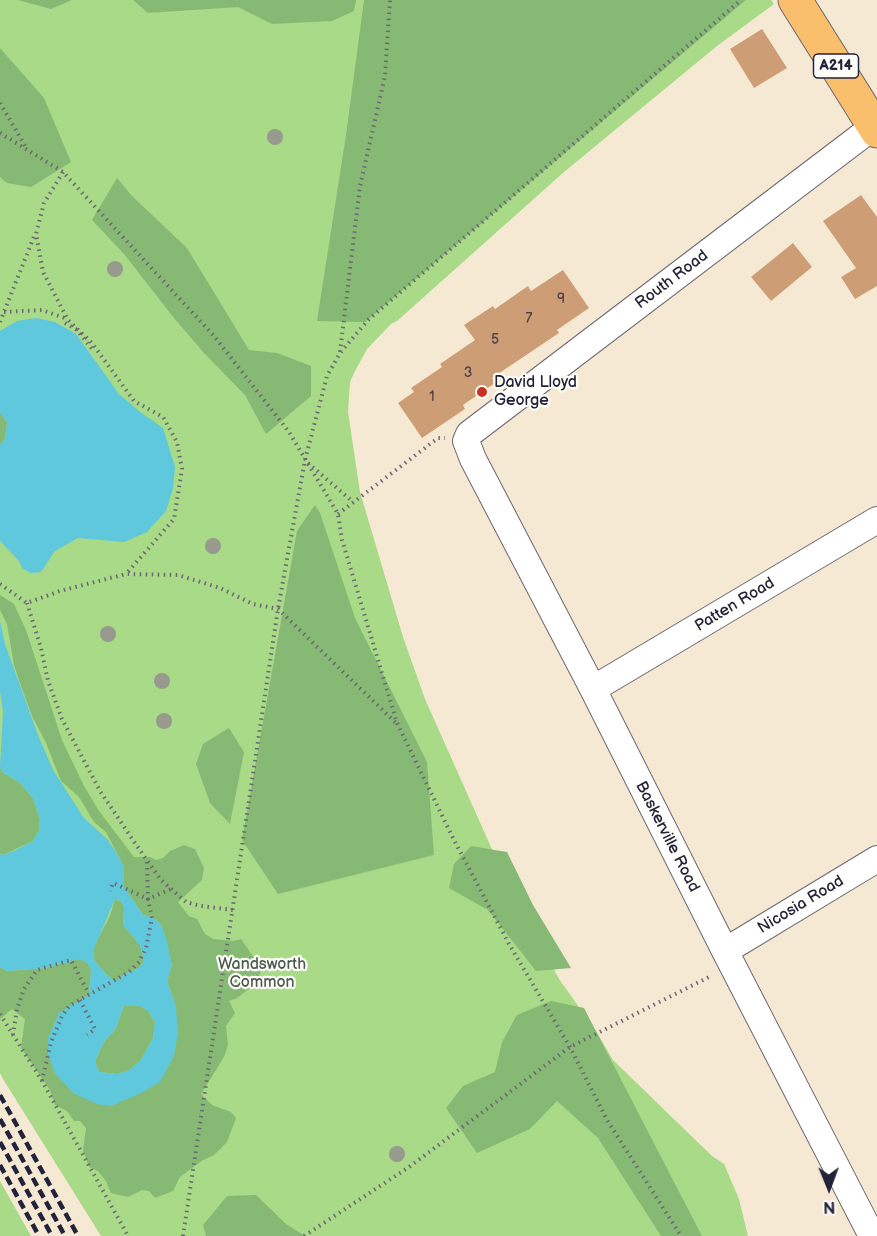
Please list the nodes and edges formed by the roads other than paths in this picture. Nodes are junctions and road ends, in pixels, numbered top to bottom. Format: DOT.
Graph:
graph roads {
  1 [pos="795,0"];
  2 [pos="876,127"];
  3 [pos="467,437"];
  4 [pos="877,520"];
  5 [pos="593,689"];
  6 [pos="877,859"];
  7 [pos="729,958"];
  8 [pos="868,1207"];
  9 [pos="872,1236"];
  1 -- 2 [label="highway, A214"];
  2 -- 3 [label="street, Routh Road"];
  3 -- 5 [label="street, Baskerville Road"];
  4 -- 5 [label="street, Patten Road"];
  5 -- 7 [label="street, Baskerville Road"];
  6 -- 7 [label="street, Nicosia Road"];
  7 -- 8 [label="street, Baskerville Road"];
  8 -- 9 [label="street, Baskerville Road"];
}
